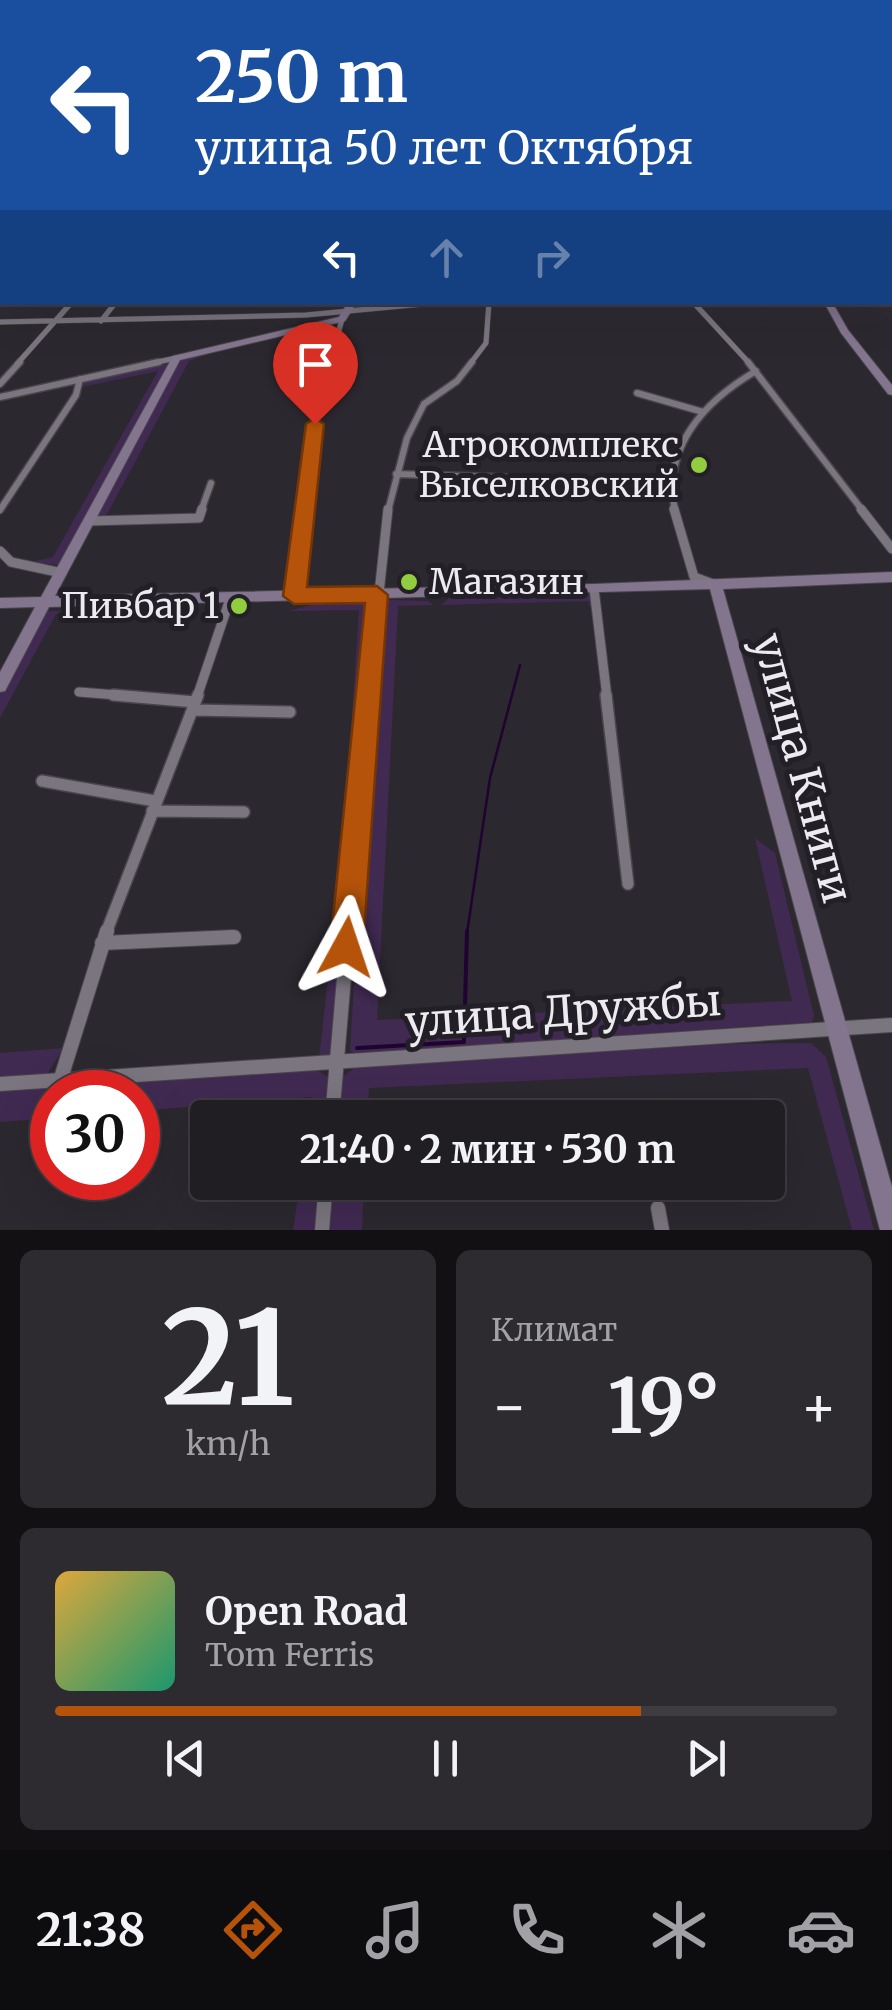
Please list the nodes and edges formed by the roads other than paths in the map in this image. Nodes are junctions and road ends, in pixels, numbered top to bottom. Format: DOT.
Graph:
graph roads {
  1 [pos="70,305"];
  2 [pos="114,305"];
  3 [pos="408,305"];
  4 [pos="489,305"];
  5 [pos="696,305"];
  6 [pos="830,305"];
  7 [pos="348,310"];
  8 [pos="102,321"];
  9 [pos="0,322"];
  10 [pos="56,322"];
  11 [pos="176,358"];
  12 [pos="756,371"];
  13 [pos="80,379"];
  14 [pos="0,384"];
  15 [pos="892,392"];
  16 [pos="637,393"];
  17 [pos="0,397"];
  18 [pos="703,412"];
  19 [pos="396,474"];
  20 [pos="526,478"];
  21 [pos="211,483"];
  22 [pos="0,510"];
  23 [pos="88,521"];
  24 [pos="892,549"];
  25 [pos="0,551"];
  26 [pos="62,573"];
  27 [pos="892,578"];
  28 [pos="715,584"];
  29 [pos="594,589"];
  30 [pos="377,595"];
  31 [pos="294,596"];
  32 [pos="230,598"];
  33 [pos="46,602"];
  34 [pos="0,603"];
  35 [pos="0,686"];
  36 [pos="79,692"];
  37 [pos="194,706"];
  38 [pos="290,712"];
  39 [pos="42,781"];
  40 [pos="154,806"];
  41 [pos="244,812"];
  42 [pos="628,884"];
  43 [pos="234,938"];
  44 [pos="102,943"];
  45 [pos="892,1026"];
  46 [pos="834,1028"];
  47 [pos="337,1060"];
  48 [pos="63,1070"];
  49 [pos="160,1073"];
  50 [pos="30,1082"];
  51 [pos="0,1084"];
  52 [pos="334,1100"];
  53 [pos="324,1200"];
  54 [pos="658,1208"];
  55 [pos="322,1230"];
  56 [pos="662,1230"];
  57 [pos="892,1230"];
  1 -- 10 [label="street"];
  2 -- 8 [label="street"];
  3 -- 7 [label="street"];
  4 -- 19 [label="street"];
  5 -- 12 [label="street"];
  6 -- 15 [label="main road"];
  7 -- 8 [label="street"];
  7 -- 11 [label="main road"];
  7 -- 31 [label="street"];
  8 -- 10 [label="street"];
  9 -- 10 [label="street"];
  10 -- 14 [label="street"];
  11 -- 13 [label="street"];
  11 -- 23 [label="main road"];
  12 -- 18 [label="street, улица Книги"];
  12 -- 24 [label="street"];
  13 -- 17 [label="street"];
  13 -- 22 [label="street"];
  16 -- 18 [label="street"];
  18 -- 28 [label="street, улица Книги"];
  19 -- 20 [label="street"];
  19 -- 30 [label="street"];
  21 -- 23 [label="street"];
  23 -- 26 [label="main road"];
  25 -- 26 [label="street"];
  26 -- 33 [label="main road"];
  27 -- 28 [label="main road"];
  28 -- 29 [label="main road"];
  28 -- 46 [label="main road, улица Книги"];
  29 -- 30 [label="main road"];
  29 -- 42 [label="street"];
  30 -- 31 [label="main road"];
  30 -- 47 [label="street"];
  31 -- 32 [label="main road"];
  32 -- 33 [label="main road"];
  32 -- 37 [label="street"];
  33 -- 34 [label="main road"];
  33 -- 35 [label="main road"];
  36 -- 37 [label="street"];
  37 -- 38 [label="street"];
  37 -- 40 [label="street"];
  39 -- 40 [label="street"];
  40 -- 41 [label="street"];
  40 -- 44 [label="street"];
  43 -- 44 [label="street"];
  44 -- 48 [label="street"];
  45 -- 46 [label="street, улица Дружбы"];
  46 -- 47 [label="street, улица Дружбы"];
  46 -- 57 [label="main road, улица Книги"];
  47 -- 49 [label="street, улица Дружбы"];
  47 -- 52 [label="street"];
  50 -- 51 [label="street, улица Дружбы"];
  53 -- 55 [label="street"];
  54 -- 56 [label="street"];
}
